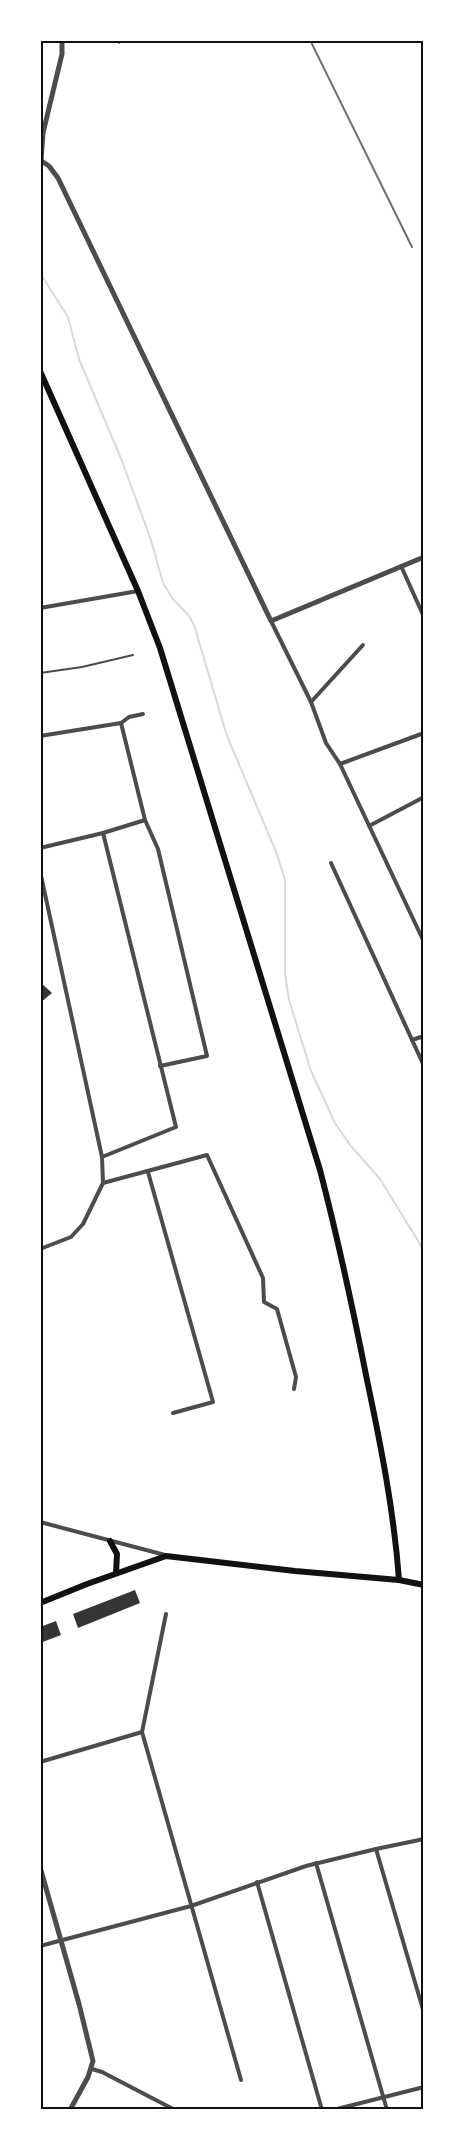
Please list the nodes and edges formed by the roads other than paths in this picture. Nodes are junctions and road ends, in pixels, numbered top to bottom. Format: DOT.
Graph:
graph roads {
  1 [pos="62,40"];
  2 [pos="47,116"];
  3 [pos="40,125"];
  4 [pos="41,160"];
  5 [pos="40,371"];
  6 [pos="423,557"];
  7 [pos="401,566"];
  8 [pos="138,591"];
  9 [pos="40,608"];
  10 [pos="423,617"];
  11 [pos="271,621"];
  12 [pos="363,645"];
  13 [pos="133,655"];
  14 [pos="40,673"];
  15 [pos="311,702"];
  16 [pos="143,714"];
  17 [pos="121,723"];
  18 [pos="423,733"];
  19 [pos="40,735"];
  20 [pos="340,764"];
  21 [pos="423,797"];
  22 [pos="146,820"];
  23 [pos="369,826"];
  24 [pos="103,834"];
  25 [pos="40,848"];
  26 [pos="331,863"];
  27 [pos="40,871"];
  28 [pos="423,942"];
  29 [pos="423,1036"];
  30 [pos="412,1040"];
  31 [pos="160,1066"];
  32 [pos="423,1066"];
  33 [pos="102,1157"];
  34 [pos="148,1172"];
  35 [pos="103,1183"];
  36 [pos="40,1249"];
  37 [pos="294,1389"];
  38 [pos="173,1413"];
  39 [pos="40,1522"];
  40 [pos="110,1541"];
  41 [pos="166,1556"];
  42 [pos="116,1573"];
  43 [pos="399,1580"];
  44 [pos="423,1585"];
  45 [pos="40,1603"];
  46 [pos="166,1614"];
  47 [pos="142,1732"];
  48 [pos="40,1762"];
  49 [pos="423,1839"];
  50 [pos="376,1848"];
  51 [pos="316,1863"];
  52 [pos="40,1867"];
  53 [pos="257,1882"];
  54 [pos="191,1906"];
  55 [pos="61,1940"];
  56 [pos="40,1946"];
  57 [pos="423,2013"];
  58 [pos="92,2069"];
  59 [pos="241,2080"];
  60 [pos="423,2087"];
  61 [pos="383,2096"];
  62 [pos="70,2109"];
  63 [pos="175,2109"];
  64 [pos="322,2109"];
  65 [pos="333,2109"];
  66 [pos="387,2109"];
  1 -- 2 [label="street"];
  2 -- 3 [label="street"];
  2 -- 4 [label="street"];
  4 -- 11 [label="street"];
  5 -- 8 [label="main road"];
  6 -- 7 [label="street"];
  7 -- 10 [label="street"];
  7 -- 11 [label="street"];
  8 -- 9 [label="street"];
  8 -- 43 [label="main road"];
  11 -- 15 [label="street"];
  12 -- 15 [label="street"];
  13 -- 14 [label="lane"];
  15 -- 20 [label="street"];
  16 -- 17 [label="street"];
  17 -- 19 [label="street"];
  17 -- 22 [label="street"];
  18 -- 20 [label="street"];
  20 -- 23 [label="street"];
  21 -- 23 [label="street"];
  22 -- 24 [label="street"];
  22 -- 31 [label="street"];
  23 -- 28 [label="street"];
  24 -- 25 [label="street"];
  24 -- 31 [label="street"];
  26 -- 30 [label="street"];
  27 -- 33 [label="street"];
  29 -- 30 [label="street"];
  30 -- 32 [label="street"];
  31 -- 33 [label="street"];
  33 -- 35 [label="street"];
  34 -- 35 [label="street"];
  34 -- 37 [label="street"];
  34 -- 38 [label="street"];
  35 -- 36 [label="street"];
  39 -- 40 [label="street"];
  40 -- 41 [label="street"];
  40 -- 42 [label="main road"];
  41 -- 42 [label="main road"];
  41 -- 43 [label="main road"];
  42 -- 45 [label="main road"];
  43 -- 44 [label="main road"];
  46 -- 47 [label="street"];
  47 -- 48 [label="street"];
  47 -- 54 [label="street"];
  49 -- 50 [label="street"];
  50 -- 51 [label="street"];
  50 -- 57 [label="street"];
  51 -- 53 [label="street"];
  51 -- 61 [label="street"];
  52 -- 55 [label="street"];
  53 -- 54 [label="street"];
  53 -- 64 [label="street"];
  54 -- 55 [label="street"];
  54 -- 59 [label="street"];
  55 -- 56 [label="street"];
  55 -- 58 [label="street"];
  58 -- 62 [label="street"];
  58 -- 63 [label="street"];
  60 -- 61 [label="street"];
  61 -- 65 [label="street"];
  61 -- 66 [label="street"];
}
